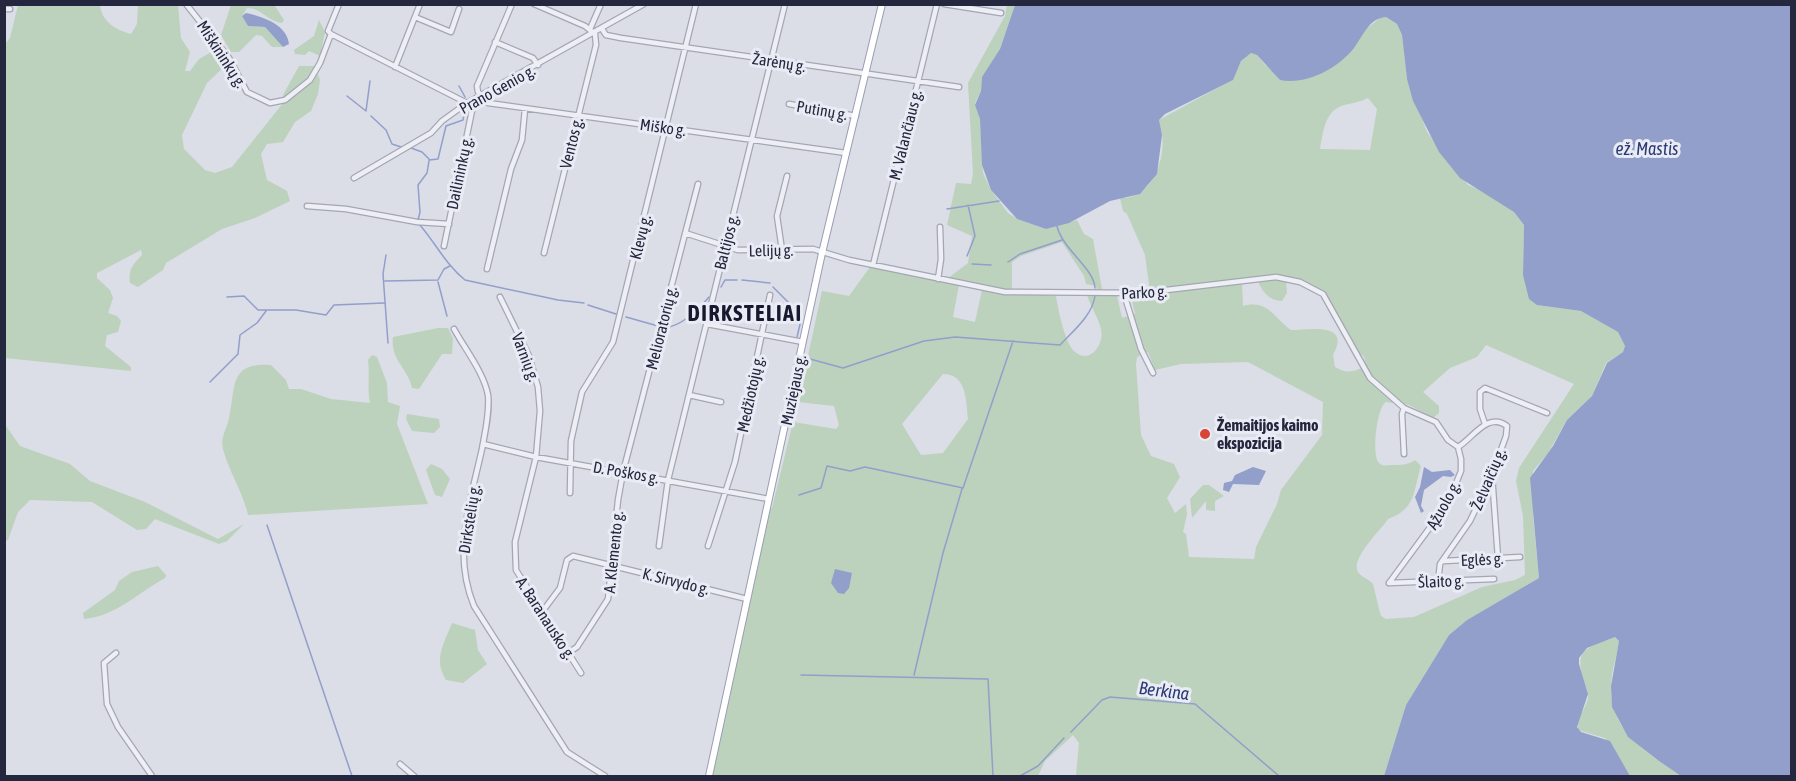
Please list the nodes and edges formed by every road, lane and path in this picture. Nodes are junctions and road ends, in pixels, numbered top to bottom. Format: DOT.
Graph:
graph roads {
  1 [pos="186,4"];
  2 [pos="339,4"];
  3 [pos="420,4"];
  4 [pos="512,4"];
  5 [pos="534,4"];
  6 [pos="601,4"];
  7 [pos="644,4"];
  8 [pos="696,4"];
  9 [pos="785,4"];
  10 [pos="882,4"];
  11 [pos="937,4"];
  12 [pos="944,4"];
  13 [pos="459,9"];
  14 [pos="1000,13"];
  15 [pos="416,17"];
  16 [pos="590,29"];
  17 [pos="602,29"];
  18 [pos="329,33"];
  19 [pos="595,34"];
  20 [pos="495,42"];
  21 [pos="686,48"];
  22 [pos="772,60"];
  23 [pos="538,65"];
  24 [pos="395,67"];
  25 [pos="865,75"];
  26 [pos="918,83"];
  27 [pos="959,87"];
  28 [pos="482,97"];
  29 [pos="474,101"];
  30 [pos="467,103"];
  31 [pos="789,104"];
  32 [pos="525,109"];
  33 [pos="578,115"];
  34 [pos="856,116"];
  35 [pos="667,128"];
  36 [pos="753,139"];
  37 [pos="846,153"];
  38 [pos="787,176"];
  39 [pos="354,178"];
  40 [pos="698,184"];
  41 [pos="307,206"];
  42 [pos="449,224"];
  43 [pos="940,227"];
  44 [pos="685,233"];
  45 [pos="444,246"];
  46 [pos="725,246"];
  47 [pos="782,250"];
  48 [pos="544,253"];
  49 [pos="822,253"];
  50 [pos="873,265"];
  51 [pos="487,269"];
  52 [pos="938,279"];
  53 [pos="1124,294"];
  54 [pos="770,295"];
  55 [pos="500,297"];
  56 [pos="707,324"];
  57 [pos="454,329"];
  58 [pos="763,335"];
  59 [pos="803,342"];
  60 [pos="1153,373"];
  61 [pos="689,395"];
  62 [pos="722,402"];
  63 [pos="1404,408"];
  64 [pos="1547,413"];
  65 [pos="1485,424"];
  66 [pos="483,444"];
  67 [pos="1458,447"];
  68 [pos="1404,454"];
  69 [pos="536,457"];
  70 [pos="572,462"];
  71 [pos="623,472"];
  72 [pos="1492,475"];
  73 [pos="668,480"];
  74 [pos="724,491"];
  75 [pos="570,494"];
  76 [pos="769,499"];
  77 [pos="659,546"];
  78 [pos="708,546"];
  79 [pos="1520,557"];
  80 [pos="1498,558"];
  81 [pos="1444,561"];
  82 [pos="613,565"];
  83 [pos="1494,579"];
  84 [pos="1438,582"];
  85 [pos="1389,583"];
  86 [pos="747,599"];
  87 [pos="542,612"];
  88 [pos="116,653"];
  89 [pos="568,653"];
  90 [pos="581,673"];
  91 [pos="400,764"];
  92 [pos="152,777"];
  93 [pos="414,777"];
  94 [pos="605,777"];
  95 [pos="709,777"];
  1 -- 18 [label="street, Miškininkų g."];
  2 -- 18 [label="street, Miškininkų g."];
  3 -- 15 [label="street"];
  4 -- 20 [label="street"];
  5 -- 16 [label="street"];
  6 -- 16 [label="street"];
  7 -- 17 [label="street, Prano Genio g."];
  8 -- 21 [label="street, Klevų g."];
  9 -- 22 [label="street, Baltijos g."];
  10 -- 25 [label="main road, Muziejaus g."];
  11 -- 26 [label="street, M. Valančiaus g."];
  12 -- 14 [label="street"];
  13 -- 15 [label="street"];
  15 -- 24 [label="street"];
  16 -- 19 [label="street"];
  17 -- 19 [label="street, Prano Genio g."];
  17 -- 21 [label="street, Žarėnų g."];
  18 -- 24 [label="street"];
  19 -- 23 [label="street, Prano Genio g."];
  19 -- 33 [label="street, Ventos g."];
  20 -- 23 [label="street"];
  20 -- 28 [label="street"];
  21 -- 22 [label="street, Žarėnų g."];
  21 -- 35 [label="street, Klevų g."];
  22 -- 25 [label="street, Žarėnų g."];
  22 -- 36 [label="street, Baltijos g."];
  23 -- 28 [label="street, Prano Genio g."];
  24 -- 30 [label="street"];
  25 -- 26 [label="street, Žarėnų g."];
  25 -- 34 [label="main road, Muziejaus g."];
  26 -- 27 [label="street, Žarėnų g."];
  26 -- 50 [label="street, M. Valančiaus g."];
  28 -- 29 [label="street, Prano Genio g."];
  28 -- 32 [label="street, Miško g."];
  29 -- 30 [label="street, Prano Genio g."];
  29 -- 42 [label="street, Dailininkų g."];
  30 -- 39 [label="street, Prano Genio g."];
  31 -- 34 [label="street, Putinų g."];
  32 -- 33 [label="street, Miško g."];
  32 -- 51 [label="street"];
  33 -- 35 [label="street, Miško g."];
  33 -- 48 [label="street, Ventos g."];
  34 -- 37 [label="main road, Muziejaus g."];
  35 -- 36 [label="street, Miško g."];
  35 -- 70 [label="street, Klevų g."];
  36 -- 37 [label="street, Miško g."];
  36 -- 46 [label="street, Baltijos g."];
  37 -- 49 [label="main road, Muziejaus g."];
  38 -- 47 [label="street"];
  40 -- 44 [label="street, Melioratorių g."];
  41 -- 42 [label="street"];
  42 -- 45 [label="street, Dailininkų g."];
  43 -- 52 [label="street"];
  44 -- 46 [label="street, Lelijų g."];
  44 -- 71 [label="street, Melioratorių g."];
  46 -- 47 [label="street, Lelijų g."];
  46 -- 56 [label="street, Baltijos g."];
  47 -- 49 [label="street, Lelijų g."];
  49 -- 50 [label="street, Parko g."];
  49 -- 59 [label="main road, Muziejaus g."];
  50 -- 52 [label="street, Parko g."];
  52 -- 53 [label="street, Parko g."];
  53 -- 60 [label="street"];
  53 -- 63 [label="street, Parko g."];
  54 -- 58 [label="street, Medžiotojų g."];
  55 -- 69 [label="street, Varnių g."];
  56 -- 58 [label="street"];
  56 -- 61 [label="street, Baltijos g."];
  57 -- 66 [label="street, Dirkstelių g."];
  58 -- 59 [label="street"];
  58 -- 74 [label="street, Medžiotojų g."];
  59 -- 76 [label="main road, Muziejaus g."];
  61 -- 62 [label="street"];
  61 -- 73 [label="street, Baltijos g."];
  63 -- 67 [label="street"];
  63 -- 68 [label="street"];
  64 -- 65 [label="street"];
  65 -- 67 [label="street, Želvaičių g."];
  65 -- 72 [label="street, Želvaičių g."];
  66 -- 69 [label="street, D. Poškos g."];
  66 -- 94 [label="street, Dirkstelių g."];
  67 -- 85 [label="street, Ąžuolo g."];
  69 -- 70 [label="street, D. Poškos g."];
  69 -- 87 [label="street, A. Baranausko g."];
  70 -- 71 [label="street, D. Poškos g."];
  70 -- 75 [label="street, Klevų g."];
  71 -- 73 [label="street, D. Poškos g."];
  71 -- 82 [label="street, A. Klemento g."];
  72 -- 80 [label="street"];
  72 -- 81 [label="street, Želvaičių g."];
  73 -- 74 [label="street, D. Poškos g."];
  73 -- 77 [label="street, Baltijos g."];
  74 -- 76 [label="street, D. Poškos g."];
  74 -- 78 [label="street, Medžiotojų g."];
  76 -- 86 [label="main road, Muziejaus g."];
  79 -- 80 [label="street, Eglės g."];
  80 -- 81 [label="street, Eglės g."];
  81 -- 84 [label="street, Želvaičių g."];
  82 -- 86 [label="street, K. Sirvydo g."];
  82 -- 87 [label="street, K. Sirvydo g."];
  82 -- 89 [label="street, A. Klemento g."];
  83 -- 84 [label="street, Šlaito g."];
  84 -- 85 [label="street, Šlaito g."];
  86 -- 95 [label="main road, Muziejaus g."];
  87 -- 89 [label="street, A. Baranausko g."];
  88 -- 92 [label="street"];
  89 -- 90 [label="street, A. Baranausko g."];
  91 -- 93 [label="street"];
}
